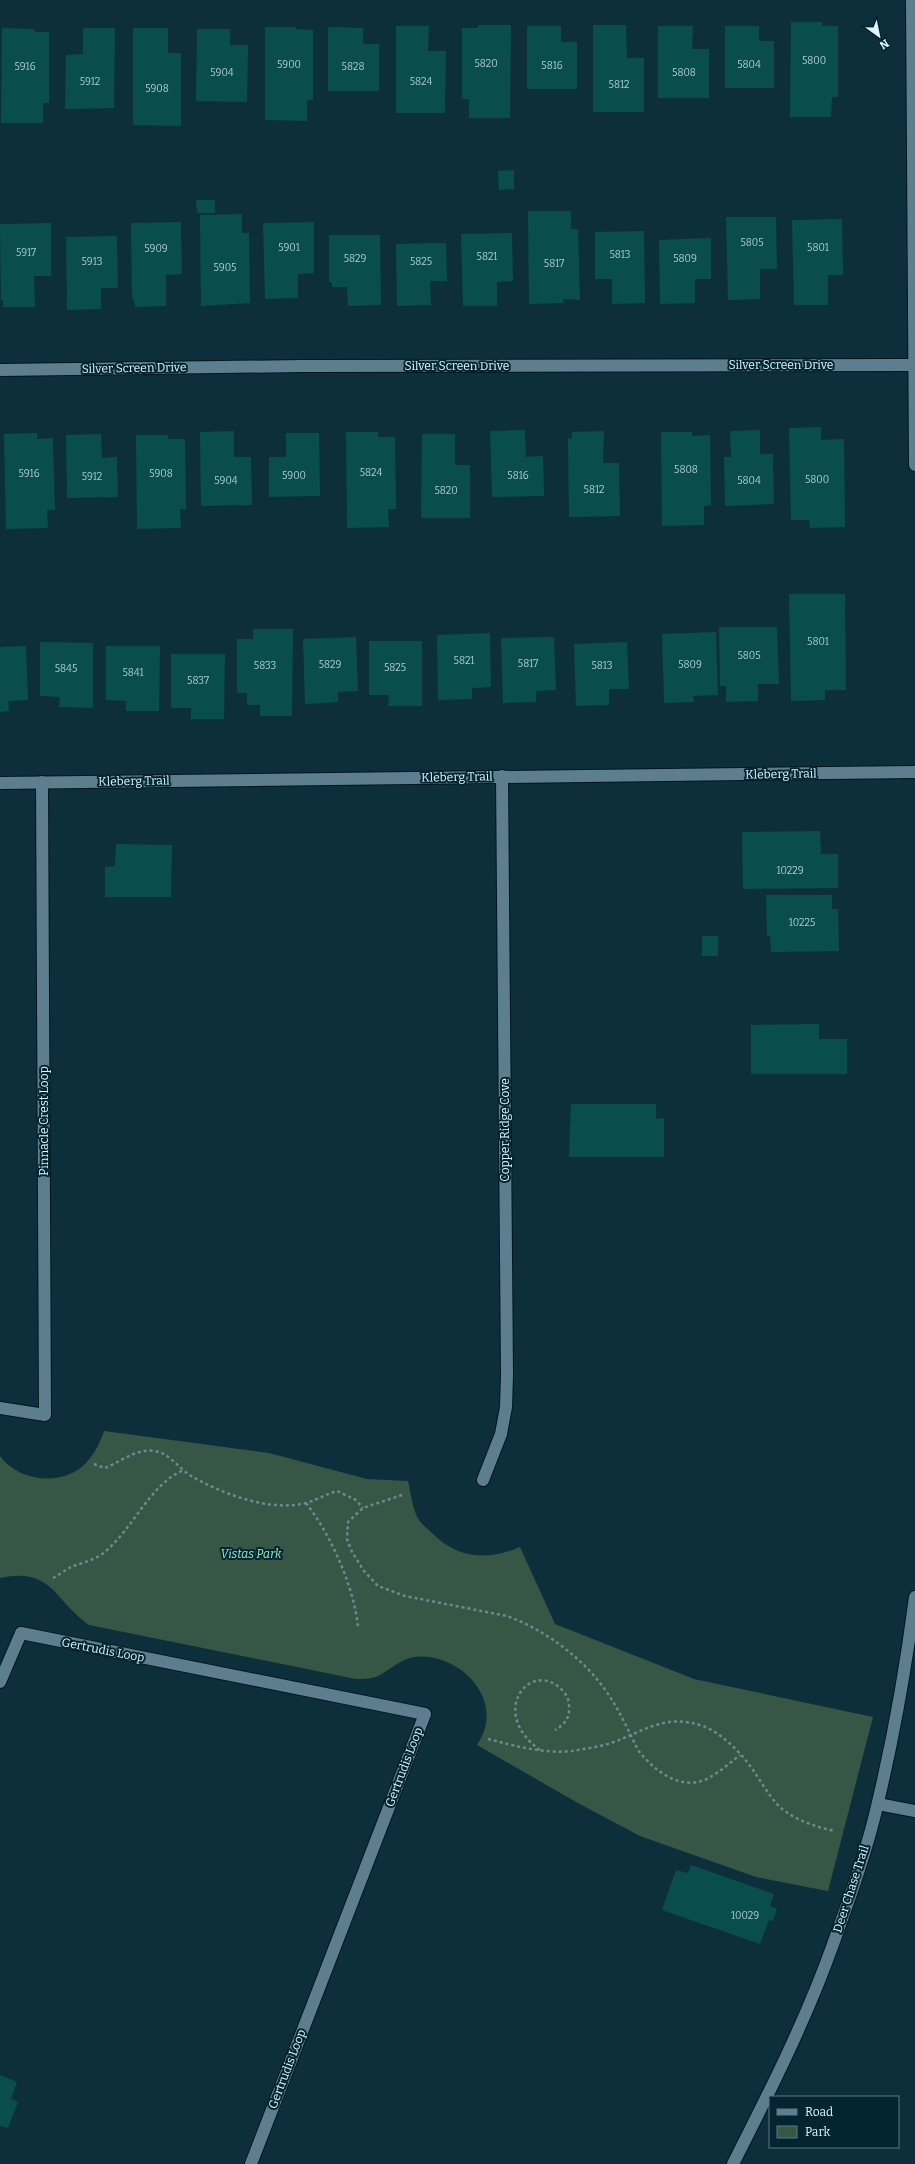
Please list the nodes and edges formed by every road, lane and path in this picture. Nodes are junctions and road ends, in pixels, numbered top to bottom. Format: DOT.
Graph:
graph roads {
  1 [pos="912,0"];
  2 [pos="915,365"];
  3 [pos="0,370"];
  4 [pos="915,465"];
  5 [pos="915,772"];
  6 [pos="502,776"];
  7 [pos="42,782"];
  8 [pos="0,783"];
  9 [pos="0,1408"];
  10 [pos="94,1464"];
  11 [pos="184,1470"];
  12 [pos="483,1480"];
  13 [pos="402,1495"];
  14 [pos="306,1503"];
  15 [pos="363,1508"];
  16 [pos="53,1578"];
  17 [pos="915,1597"];
  18 [pos="358,1627"];
  19 [pos="0,1682"];
  20 [pos="555,1730"];
  21 [pos="630,1734"];
  22 [pos="488,1739"];
  23 [pos="542,1752"];
  24 [pos="740,1755"];
  25 [pos="878,1804"];
  26 [pos="915,1811"];
  27 [pos="835,1831"];
  28 [pos="251,2164"];
  29 [pos="733,2164"];
  1 -- 2 [label="street"];
  2 -- 3 [label="street, Silver Screen Drive"];
  2 -- 4 [label="street"];
  5 -- 6 [label="street, Kleberg Trail"];
  6 -- 7 [label="street, Kleberg Trail"];
  6 -- 12 [label="street, Copper Ridge Cove"];
  7 -- 8 [label="street, Kleberg Trail"];
  7 -- 9 [label="street, Pinnacle Crest Loop"];
  10 -- 11 [label="path"];
  11 -- 14 [label="path"];
  11 -- 16 [label="path"];
  13 -- 15 [label="path"];
  14 -- 15 [label="path"];
  14 -- 18 [label="path"];
  15 -- 21 [label="path"];
  17 -- 25 [label="street, Deer Chase Trail"];
  19 -- 28 [label="street, Gertrudis Loop"];
  20 -- 23 [label="path"];
  21 -- 23 [label="path"];
  21 -- 24 [label="path"];
  21 -- 24 [label="path"];
  22 -- 23 [label="path"];
  24 -- 27 [label="path"];
  25 -- 26 [label="street"];
  25 -- 29 [label="street, Deer Chase Trail"];
}
